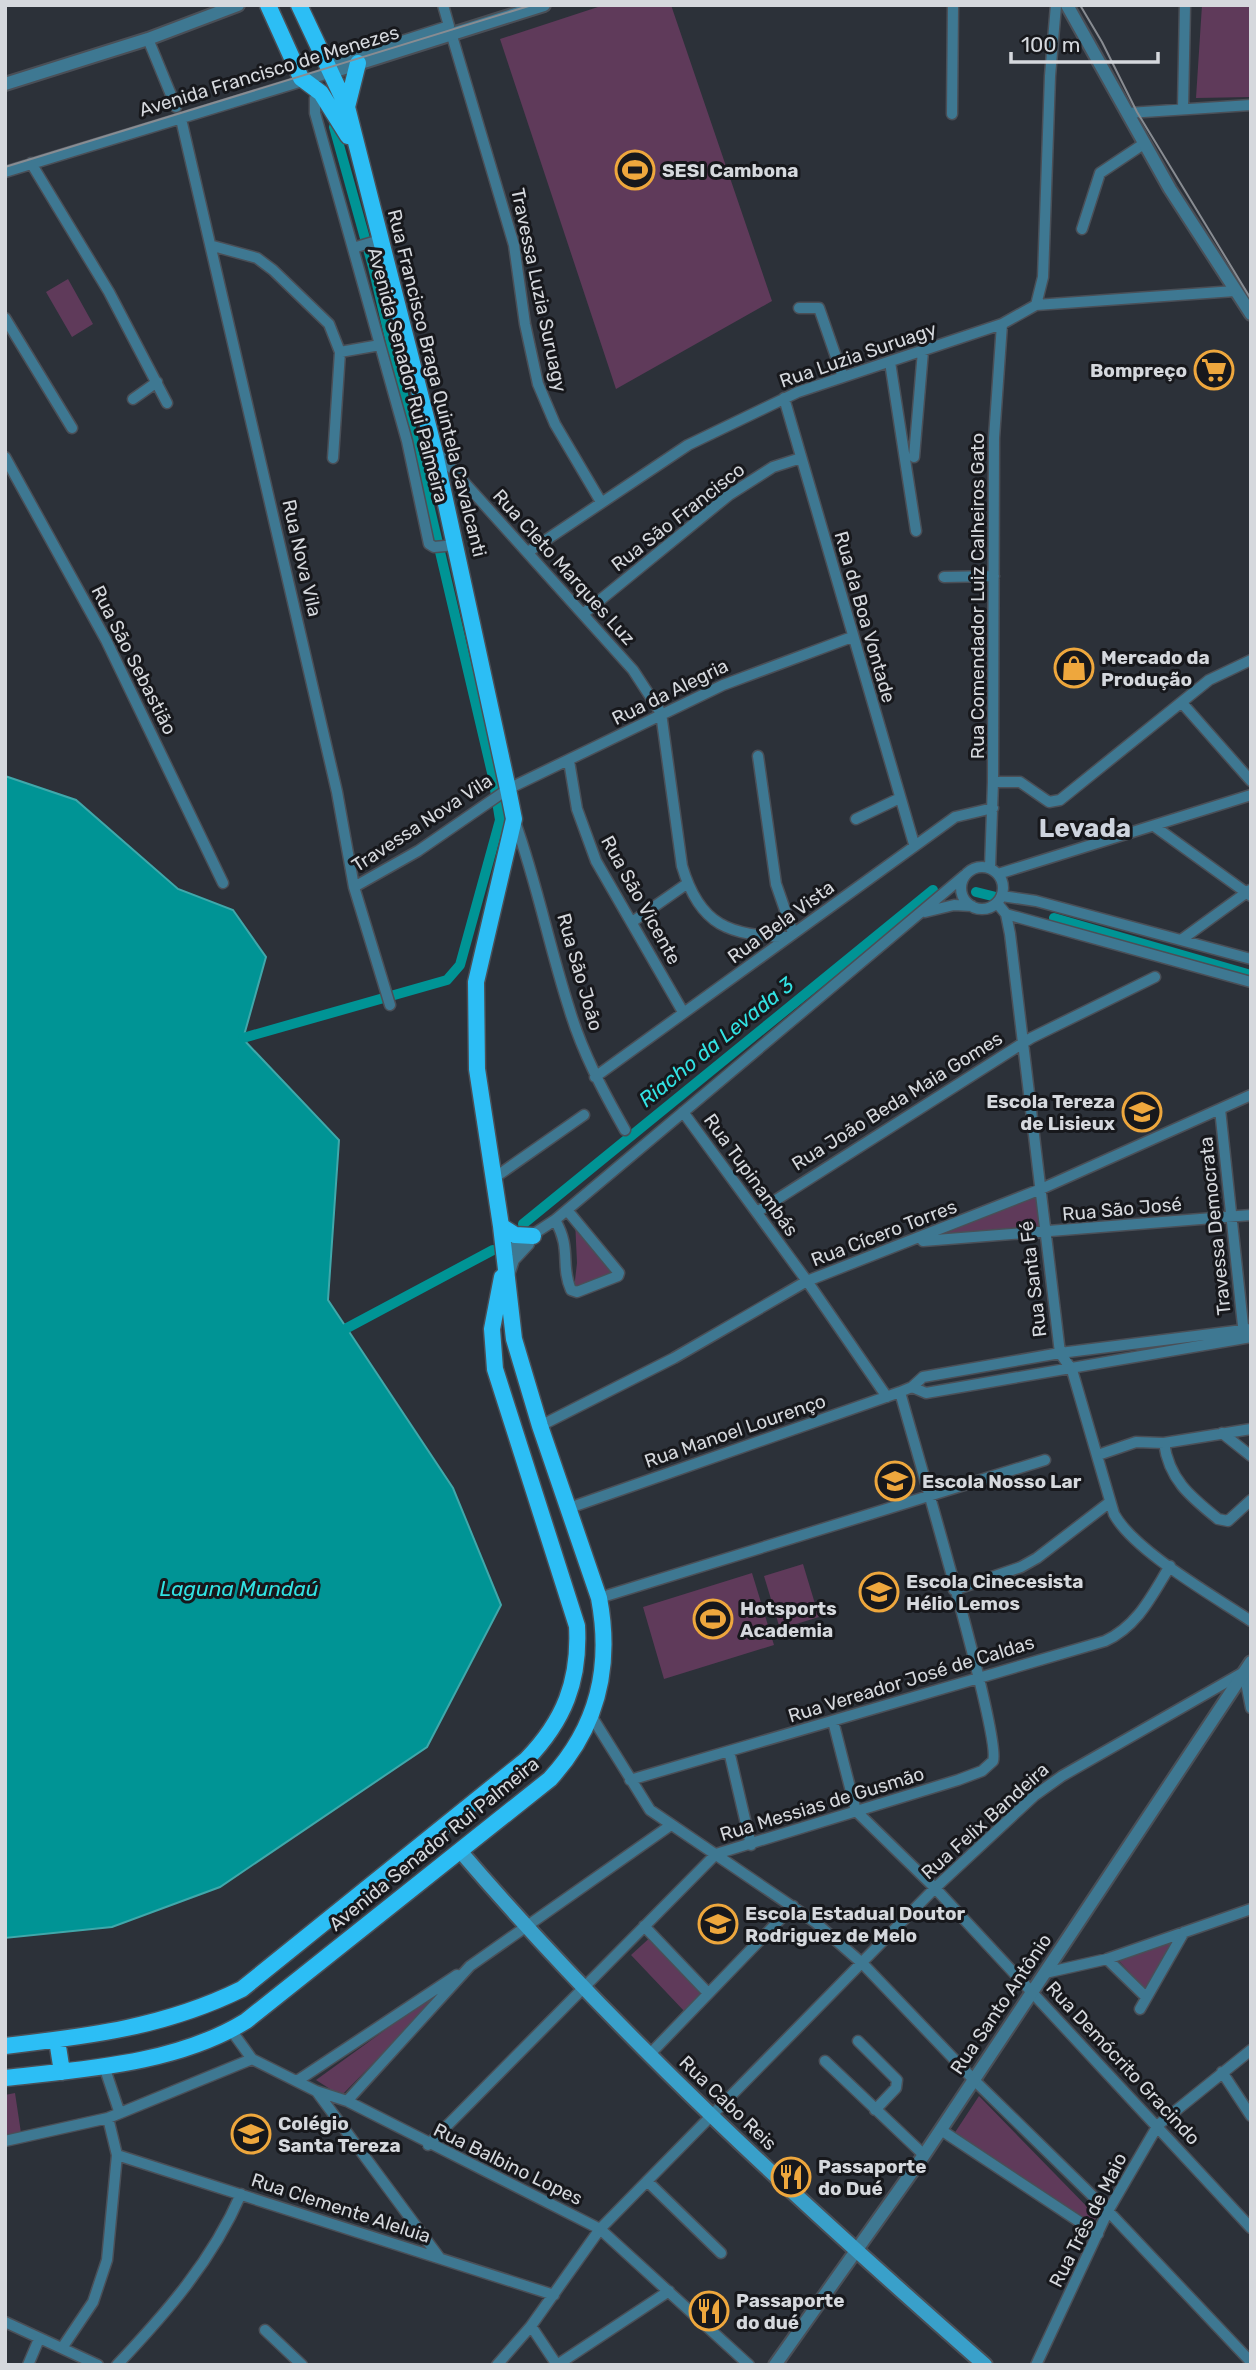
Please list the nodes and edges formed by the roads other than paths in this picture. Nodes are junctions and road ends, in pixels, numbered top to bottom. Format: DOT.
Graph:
graph roads {
  1 [pos="238,5"];
  2 [pos="268,5"];
  3 [pos="299,5"];
  4 [pos="443,5"];
  5 [pos="544,5"];
  6 [pos="953,5"];
  7 [pos="1056,5"];
  8 [pos="1067,5"];
  9 [pos="1185,5"];
  10 [pos="310,30"];
  11 [pos="450,31"];
  12 [pos="148,38"];
  13 [pos="284,42"];
  14 [pos="358,63"];
  15 [pos="329,68"];
  16 [pos="303,80"];
  17 [pos="5,84"];
  18 [pos="321,93"];
  19 [pos="1251,105"];
  20 [pos="176,107"];
  21 [pos="346,107"];
  22 [pos="1188,108"];
  23 [pos="1128,113"];
  24 [pos="952,114"];
  25 [pos="181,119"];
  26 [pos="1145,143"];
  27 [pos="359,156"];
  28 [pos="31,163"];
  29 [pos="5,172"];
  30 [pos="1082,229"];
  31 [pos="376,241"];
  32 [pos="213,246"];
  33 [pos="356,247"];
  34 [pos="1251,290"];
  35 [pos="1235,292"];
  36 [pos="1036,305"];
  37 [pos="799,308"];
  38 [pos="1251,314"];
  39 [pos="5,318"];
  40 [pos="1002,324"];
  41 [pos="380,345"];
  42 [pos="923,351"];
  43 [pos="340,352"];
  44 [pos="890,362"];
  45 [pos="843,377"];
  46 [pos="157,382"];
  47 [pos="133,398"];
  48 [pos="784,398"];
  49 [pos="167,403"];
  50 [pos="72,428"];
  51 [pos="434,449"];
  52 [pos="5,457"];
  53 [pos="915,457"];
  54 [pos="332,458"];
  55 [pos="801,458"];
  56 [pos="601,502"];
  57 [pos="916,531"];
  58 [pos="441,546"];
  59 [pos="528,552"];
  60 [pos="994,576"];
  61 [pos="944,577"];
  62 [pos="583,614"];
  63 [pos="471,620"];
  64 [pos="852,637"];
  65 [pos="1251,660"];
  66 [pos="1182,703"];
  67 [pos="661,713"];
  68 [pos="758,756"];
  69 [pos="569,761"];
  70 [pos="1251,781"];
  71 [pos="993,782"];
  72 [pos="506,790"];
  73 [pos="1251,795"];
  74 [pos="900,798"];
  75 [pos="993,808"];
  76 [pos="514,819"];
  77 [pos="856,819"];
  78 [pos="1154,826"];
  79 [pos="914,844"];
  80 [pos="994,871"];
  81 [pos="965,875"];
  82 [pos="223,883"];
  83 [pos="688,883"];
  84 [pos="355,887"];
  85 [pos="1249,893"];
  86 [pos="999,899"];
  87 [pos="972,906"];
  88 [pos="921,913"];
  89 [pos="1006,914"];
  90 [pos="632,922"];
  91 [pos="790,935"];
  92 [pos="1181,940"];
  93 [pos="1251,959"];
  94 [pos="1156,977"];
  95 [pos="1251,982"];
  96 [pos="388,1000"];
  97 [pos="683,1012"];
  98 [pos="1021,1044"];
  99 [pos="595,1077"];
  100 [pos="1251,1095"];
  101 [pos="1220,1109"];
  102 [pos="683,1112"];
  103 [pos="584,1115"];
  104 [pos="625,1130"];
  105 [pos="494,1178"];
  106 [pos="1041,1189"];
  107 [pos="567,1210"];
  108 [pos="757,1212"];
  109 [pos="1251,1215"];
  110 [pos="1233,1216"];
  111 [pos="555,1220"];
  112 [pos="501,1226"];
  113 [pos="537,1233"];
  114 [pos="1045,1233"];
  115 [pos="913,1242"];
  116 [pos="504,1259"];
  117 [pos="807,1281"];
  118 [pos="507,1282"];
  119 [pos="1247,1333"];
  120 [pos="1060,1353"];
  121 [pos="1072,1370"];
  122 [pos="912,1387"];
  123 [pos="900,1392"];
  124 [pos="887,1397"];
  125 [pos="540,1426"];
  126 [pos="1251,1429"];
  127 [pos="1222,1433"];
  128 [pos="1164,1443"];
  129 [pos="1098,1455"];
  130 [pos="1251,1456"];
  131 [pos="1045,1460"];
  132 [pos="929,1496"];
  133 [pos="1251,1500"];
  134 [pos="1110,1502"];
  135 [pos="569,1508"];
  136 [pos="576,1528"];
  137 [pos="550,1536"];
  138 [pos="584,1552"];
  139 [pos="558,1560"];
  140 [pos="1170,1566"];
  141 [pos="954,1590"];
  142 [pos="599,1598"];
  143 [pos="1251,1621"];
  144 [pos="1247,1667"];
  145 [pos="978,1676"];
  146 [pos="1217,1687"];
  147 [pos="1226,1698"];
  148 [pos="1251,1708"];
  149 [pos="592,1717"];
  150 [pos="833,1721"];
  151 [pos="729,1751"];
  152 [pos="630,1780"];
  153 [pos="856,1811"];
  154 [pos="671,1825"];
  155 [pos="751,1845"];
  156 [pos="461,1852"];
  157 [pos="716,1854"];
  158 [pos="935,1888"];
  159 [pos="793,1906"];
  160 [pos="1251,1909"];
  161 [pos="524,1926"];
  162 [pos="644,1926"];
  163 [pos="1184,1932"];
  164 [pos="1107,1959"];
  165 [pos="863,1964"];
  166 [pos="470,1966"];
  167 [pos="1045,1973"];
  168 [pos="584,1989"];
  169 [pos="1032,1992"];
  170 [pos="708,1993"];
  171 [pos="1146,1997"];
  172 [pos="1140,2009"];
  173 [pos="195,2011"];
  174 [pos="231,2030"];
  175 [pos="57,2040"];
  176 [pos="207,2040"];
  177 [pos="858,2041"];
  178 [pos="5,2046"];
  179 [pos="1251,2050"];
  180 [pos="650,2054"];
  181 [pos="252,2059"];
  182 [pos="825,2061"];
  183 [pos="104,2066"];
  184 [pos="61,2072"];
  185 [pos="1222,2072"];
  186 [pos="5,2078"];
  187 [pos="974,2080"];
  188 [pos="297,2081"];
  189 [pos="316,2091"];
  190 [pos="346,2101"];
  191 [pos="875,2110"];
  192 [pos="119,2111"];
  193 [pos="711,2116"];
  194 [pos="1251,2116"];
  195 [pos="108,2118"];
  196 [pos="1158,2125"];
  197 [pos="941,2130"];
  198 [pos="5,2141"];
  199 [pos="428,2145"];
  200 [pos="117,2155"];
  201 [pos="924,2155"];
  202 [pos="647,2181"];
  203 [pos="241,2194"];
  204 [pos="1108,2211"];
  205 [pos="1251,2228"];
  206 [pos="600,2229"];
  207 [pos="1098,2234"];
  208 [pos="721,2253"];
  209 [pos="857,2253"];
  210 [pos="439,2258"];
  211 [pos="669,2291"];
  212 [pos="554,2295"];
  213 [pos="5,2322"];
  214 [pos="531,2326"];
  215 [pos="265,2330"];
  216 [pos="39,2339"];
  217 [pos="62,2348"];
  218 [pos="1251,2362"];
  219 [pos="778,2363"];
  220 [pos="28,2365"];
  221 [pos="98,2365"];
  222 [pos="117,2365"];
  223 [pos="302,2365"];
  224 [pos="497,2365"];
  225 [pos="557,2365"];
  226 [pos="749,2365"];
  227 [pos="985,2365"];
  228 [pos="1036,2365"];
  1 -- 12 [label="street"];
  2 -- 13 [label="main road"];
  3 -- 10 [label="main road, Rua Francisco Braga Quintela Cavalcanti"];
  4 -- 11 [label="street, Travessa Luzia Suruagy"];
  5 -- 11 [label="street, Avenida Francisco de Menezes"];
  6 -- 24 [label="street"];
  7 -- 36 [label="street"];
  8 -- 23 [label="street"];
  9 -- 22 [label="street"];
  10 -- 13 [label="main road"];
  10 -- 15 [label="main road, Rua Francisco Braga Quintela Cavalcanti"];
  11 -- 14 [label="street, Avenida Francisco de Menezes"];
  11 -- 15 [label="street"];
  11 -- 56 [label="street, Travessa Luzia Suruagy"];
  12 -- 17 [label="street"];
  12 -- 20 [label="street"];
  13 -- 16 [label="main road"];
  14 -- 15 [label="street, Avenida Francisco de Menezes"];
  14 -- 21 [label="main road"];
  15 -- 16 [label="street, Avenida Francisco de Menezes"];
  15 -- 21 [label="main road, Rua Francisco Braga Quintela Cavalcanti"];
  16 -- 18 [label="main road"];
  16 -- 25 [label="street, Avenida Francisco de Menezes"];
  18 -- 27 [label="main road"];
  18 -- 33 [label="street, Avenida Senador Rui Palmeira"];
  19 -- 22 [label="street"];
  21 -- 27 [label="main road, Rua Francisco Braga Quintela Cavalcanti"];
  22 -- 23 [label="street"];
  23 -- 26 [label="street"];
  25 -- 28 [label="street, Avenida Francisco de Menezes"];
  25 -- 32 [label="street, Rua Nova Vila"];
  26 -- 30 [label="street"];
  26 -- 35 [label="street"];
  27 -- 31 [label="main road, Rua Francisco Braga Quintela Cavalcanti"];
  28 -- 29 [label="street, Avenida Francisco de Menezes"];
  28 -- 46 [label="street"];
  31 -- 33 [label="street"];
  31 -- 51 [label="main road, Rua Francisco Braga Quintela Cavalcanti"];
  32 -- 43 [label="street"];
  32 -- 84 [label="street, Rua Nova Vila"];
  33 -- 41 [label="street, Avenida Senador Rui Palmeira"];
  34 -- 35 [label="street"];
  35 -- 36 [label="street, Rua Luzia Suruagy"];
  35 -- 38 [label="street"];
  36 -- 40 [label="street, Rua Luzia Suruagy"];
  37 -- 45 [label="street"];
  39 -- 50 [label="street"];
  40 -- 42 [label="street, Rua Luzia Suruagy"];
  40 -- 60 [label="street, Rua Comendador Luiz Calheiros Gato"];
  41 -- 43 [label="street"];
  41 -- 58 [label="street, Avenida Senador Rui Palmeira"];
  42 -- 44 [label="street, Rua Luzia Suruagy"];
  42 -- 53 [label="street"];
  43 -- 54 [label="street"];
  44 -- 45 [label="street, Rua Luzia Suruagy"];
  44 -- 57 [label="street"];
  45 -- 48 [label="street, Rua Luzia Suruagy"];
  46 -- 47 [label="street"];
  46 -- 49 [label="street"];
  48 -- 55 [label="street, Rua da Boa Vontade"];
  48 -- 56 [label="street, Rua Luzia Suruagy"];
  51 -- 58 [label="main road, Rua Francisco Braga Quintela Cavalcanti"];
  51 -- 59 [label="street, Rua Cleto Marques Luz"];
  52 -- 82 [label="street, Rua São Sebastião"];
  55 -- 62 [label="street, Rua São Francisco"];
  55 -- 64 [label="street, Rua da Boa Vontade"];
  56 -- 59 [label="street, Rua Luzia Suruagy"];
  58 -- 63 [label="main road, Rua Francisco Braga Quintela Cavalcanti"];
  59 -- 62 [label="street, Rua Cleto Marques Luz"];
  60 -- 61 [label="street"];
  60 -- 71 [label="street, Rua Comendador Luiz Calheiros Gato"];
  62 -- 67 [label="street, Rua Cleto Marques Luz"];
  63 -- 72 [label="main road, Avenida Senador Rui Palmeira"];
  64 -- 67 [label="street, Rua da Alegria"];
  64 -- 74 [label="street, Rua da Boa Vontade"];
  65 -- 66 [label="street"];
  66 -- 70 [label="street"];
  66 -- 71 [label="street"];
  67 -- 69 [label="street, Rua da Alegria"];
  67 -- 83 [label="street"];
  68 -- 91 [label="street"];
  69 -- 72 [label="street, Rua da Alegria"];
  69 -- 90 [label="street, Rua São Vicente"];
  71 -- 75 [label="street, Rua Comendador Luiz Calheiros Gato"];
  72 -- 76 [label="main road, Avenida Senador Rui Palmeira"];
  72 -- 84 [label="street, Travessa Nova Vila"];
  73 -- 78 [label="street"];
  74 -- 77 [label="street"];
  74 -- 79 [label="street, Rua da Boa Vontade"];
  75 -- 79 [label="street, Rua Bela Vista"];
  75 -- 80 [label="street, Rua Comendador Luiz Calheiros Gato"];
  76 -- 99 [label="street, Rua São João"];
  76 -- 105 [label="main road, Avenida Senador Rui Palmeira"];
  78 -- 80 [label="street"];
  78 -- 85 [label="street"];
  79 -- 91 [label="street, Rua Bela Vista"];
  80 -- 81 [label="street"];
  80 -- 86 [label="street"];
  81 -- 87 [label="street"];
  81 -- 88 [label="street"];
  83 -- 90 [label="street"];
  83 -- 91 [label="street"];
  84 -- 96 [label="street, Rua Nova Vila"];
  85 -- 92 [label="street"];
  86 -- 87 [label="street"];
  86 -- 89 [label="street"];
  86 -- 92 [label="street"];
  87 -- 88 [label="street"];
  88 -- 102 [label="street"];
  89 -- 95 [label="street"];
  89 -- 98 [label="street, Rua Santa Fé"];
  90 -- 97 [label="street, Rua São Vicente"];
  91 -- 97 [label="street, Rua Bela Vista"];
  92 -- 93 [label="street"];
  94 -- 98 [label="street, Rua João Beda Maia Gomes"];
  97 -- 99 [label="street, Rua Bela Vista"];
  98 -- 106 [label="street, Rua Santa Fé"];
  98 -- 108 [label="street, Rua João Beda Maia Gomes"];
  99 -- 104 [label="street, Rua São João"];
  100 -- 101 [label="street, Rua Cícero Torres"];
  101 -- 106 [label="street, Rua Cícero Torres"];
  101 -- 110 [label="street, Travessa Democrata"];
  102 -- 107 [label="street"];
  102 -- 108 [label="street, Rua Tupinambás"];
  103 -- 105 [label="street"];
  105 -- 112 [label="main road, Avenida Senador Rui Palmeira"];
  106 -- 114 [label="street, Rua Santa Fé"];
  106 -- 115 [label="street, Rua Cícero Torres"];
  107 -- 111 [label="street"];
  107 -- 111 [label="street"];
  108 -- 117 [label="street, Rua Tupinambás"];
  109 -- 110 [label="street, Rua São José"];
  110 -- 114 [label="street, Rua São José"];
  110 -- 119 [label="street, Travessa Democrata"];
  111 -- 113 [label="street"];
  112 -- 113 [label="main road"];
  112 -- 116 [label="main road, Avenida Senador Rui Palmeira"];
  113 -- 116 [label="street"];
  113 -- 118 [label="street"];
  114 -- 115 [label="street, Rua São José"];
  114 -- 120 [label="street, Rua Santa Fé"];
  115 -- 117 [label="street, Rua Cícero Torres"];
  116 -- 118 [label="main road, Avenida Senador Rui Palmeira"];
  116 -- 137 [label="main road, Avenida Senador Rui Palmeira"];
  117 -- 124 [label="street, Rua Tupinambás"];
  117 -- 125 [label="street, Rua Cícero Torres"];
  118 -- 125 [label="main road, Avenida Senador Rui Palmeira"];
  119 -- 120 [label="street, Rua Manoel Lourenço"];
  119 -- 121 [label="street, Rua Manoel Lourenço"];
  120 -- 121 [label="street, Rua Santa Fé"];
  120 -- 122 [label="street, Rua Manoel Lourenço"];
  121 -- 122 [label="street, Rua Manoel Lourenço"];
  121 -- 129 [label="street, Rua Santa Fé"];
  122 -- 123 [label="street, Rua Manoel Lourenço"];
  123 -- 124 [label="street, Rua Manoel Lourenço"];
  123 -- 132 [label="street"];
  124 -- 135 [label="street, Rua Manoel Lourenço"];
  125 -- 135 [label="main road, Avenida Senador Rui Palmeira"];
  126 -- 127 [label="street"];
  127 -- 128 [label="street"];
  127 -- 130 [label="street"];
  128 -- 129 [label="street"];
  128 -- 133 [label="street"];
  129 -- 134 [label="street, Rua Santa Fé"];
  131 -- 132 [label="street"];
  132 -- 141 [label="street"];
  132 -- 142 [label="street"];
  134 -- 140 [label="street, Rua Santa Fé"];
  134 -- 141 [label="street"];
  135 -- 136 [label="main road, Avenida Senador Rui Palmeira"];
  136 -- 137 [label="main road"];
  136 -- 138 [label="main road, Avenida Senador Rui Palmeira"];
  137 -- 139 [label="main road, Avenida Senador Rui Palmeira"];
  138 -- 139 [label="main road"];
  138 -- 142 [label="main road, Avenida Senador Rui Palmeira"];
  139 -- 173 [label="main road, Avenida Senador Rui Palmeira"];
  140 -- 143 [label="street, Rua Santa Fé"];
  140 -- 145 [label="street, Rua Vereador José de Caldas"];
  141 -- 145 [label="street"];
  142 -- 149 [label="main road, Avenida Senador Rui Palmeira"];
  144 -- 146 [label="street, Rua Felix Bandeira"];
  144 -- 147 [label="street, Rua Santo Antônio"];
  144 -- 148 [label="street"];
  145 -- 150 [label="street, Rua Vereador José de Caldas"];
  145 -- 153 [label="street, Rua Messias de Gusmão"];
  146 -- 147 [label="street"];
  146 -- 158 [label="street, Rua Felix Bandeira"];
  147 -- 167 [label="street, Rua Santo Antônio"];
  149 -- 152 [label="street"];
  149 -- 156 [label="main road, Avenida Senador Rui Palmeira"];
  150 -- 151 [label="street, Rua Vereador José de Caldas"];
  150 -- 153 [label="street"];
  151 -- 152 [label="street, Rua Vereador José de Caldas"];
  151 -- 155 [label="street"];
  152 -- 154 [label="street"];
  153 -- 155 [label="street, Rua Messias de Gusmão"];
  153 -- 158 [label="street, Rua Demócrito Gracindo"];
  154 -- 157 [label="street"];
  154 -- 161 [label="street"];
  155 -- 157 [label="street, Rua Messias de Gusmão"];
  156 -- 161 [label="main road, Rua Cabo Reis"];
  156 -- 174 [label="main road, Avenida Senador Rui Palmeira"];
  157 -- 159 [label="street"];
  157 -- 162 [label="street, Rua Messias de Gusmão"];
  158 -- 165 [label="street, Rua Felix Bandeira"];
  158 -- 169 [label="street, Rua Demócrito Gracindo"];
  159 -- 165 [label="street"];
  159 -- 170 [label="street"];
  160 -- 163 [label="street"];
  161 -- 166 [label="street"];
  161 -- 168 [label="main road, Rua Cabo Reis"];
  162 -- 168 [label="street, Rua Messias de Gusmão"];
  162 -- 170 [label="street"];
  163 -- 164 [label="street"];
  163 -- 171 [label="street"];
  164 -- 167 [label="street"];
  164 -- 171 [label="street"];
  165 -- 187 [label="street"];
  165 -- 193 [label="street, Rua Felix Bandeira"];
  166 -- 188 [label="street"];
  166 -- 190 [label="street"];
  167 -- 169 [label="street, Rua Santo Antônio"];
  168 -- 180 [label="main road, Rua Cabo Reis"];
  168 -- 199 [label="street, Rua Messias de Gusmão"];
  169 -- 187 [label="street, Rua Santo Antônio"];
  169 -- 196 [label="street, Rua Demócrito Gracindo"];
  170 -- 180 [label="street"];
  171 -- 172 [label="street"];
  173 -- 175 [label="main road, Avenida Senador Rui Palmeira"];
  173 -- 176 [label="main road"];
  174 -- 176 [label="main road, Avenida Senador Rui Palmeira"];
  174 -- 181 [label="street, Rua Balbino Lopes"];
  175 -- 178 [label="main road, Avenida Senador Rui Palmeira"];
  175 -- 184 [label="main road"];
  176 -- 183 [label="main road, Avenida Senador Rui Palmeira"];
  177 -- 191 [label="street"];
  179 -- 185 [label="street, Rua Três de Maio"];
  180 -- 193 [label="main road, Rua Cabo Reis"];
  181 -- 188 [label="street, Rua Balbino Lopes"];
  181 -- 192 [label="street"];
  182 -- 191 [label="street"];
  183 -- 184 [label="main road, Avenida Senador Rui Palmeira"];
  183 -- 192 [label="street"];
  184 -- 186 [label="main road, Avenida Senador Rui Palmeira"];
  185 -- 194 [label="street"];
  185 -- 196 [label="street, Rua Três de Maio"];
  187 -- 197 [label="street, Rua Santo Antônio"];
  187 -- 204 [label="street"];
  188 -- 189 [label="street, Rua Balbino Lopes"];
  189 -- 190 [label="street, Rua Balbino Lopes"];
  189 -- 210 [label="street"];
  190 -- 199 [label="street, Rua Balbino Lopes"];
  191 -- 201 [label="street"];
  192 -- 195 [label="street"];
  193 -- 202 [label="street, Rua Felix Bandeira"];
  193 -- 209 [label="main road, Rua Cabo Reis"];
  195 -- 198 [label="street"];
  195 -- 200 [label="street"];
  196 -- 204 [label="street, Rua Três de Maio"];
  196 -- 205 [label="street, Rua Demócrito Gracindo"];
  197 -- 201 [label="street, Rua Santo Antônio"];
  197 -- 207 [label="street"];
  199 -- 206 [label="street, Rua Balbino Lopes"];
  200 -- 203 [label="street, Rua Clemente Aleluia"];
  200 -- 217 [label="street"];
  201 -- 209 [label="street, Rua Santo Antônio"];
  202 -- 206 [label="street, Rua Felix Bandeira"];
  202 -- 208 [label="street"];
  203 -- 210 [label="street, Rua Clemente Aleluia"];
  203 -- 222 [label="street"];
  204 -- 207 [label="street, Rua Três de Maio"];
  204 -- 218 [label="street"];
  206 -- 211 [label="street, Rua Balbino Lopes"];
  206 -- 212 [label="street, Rua Felix Bandeira"];
  207 -- 228 [label="street, Rua Três de Maio"];
  209 -- 219 [label="street, Rua Santo Antônio"];
  209 -- 227 [label="main road, Rua Cabo Reis"];
  210 -- 212 [label="street, Rua Clemente Aleluia"];
  211 -- 225 [label="street"];
  211 -- 226 [label="street, Rua Balbino Lopes"];
  212 -- 214 [label="street, Rua Felix Bandeira"];
  213 -- 216 [label="street"];
  214 -- 224 [label="street, Rua Felix Bandeira"];
  214 -- 225 [label="street"];
  215 -- 223 [label="street"];
  216 -- 217 [label="street"];
  216 -- 220 [label="street"];
  217 -- 221 [label="street"];
}
